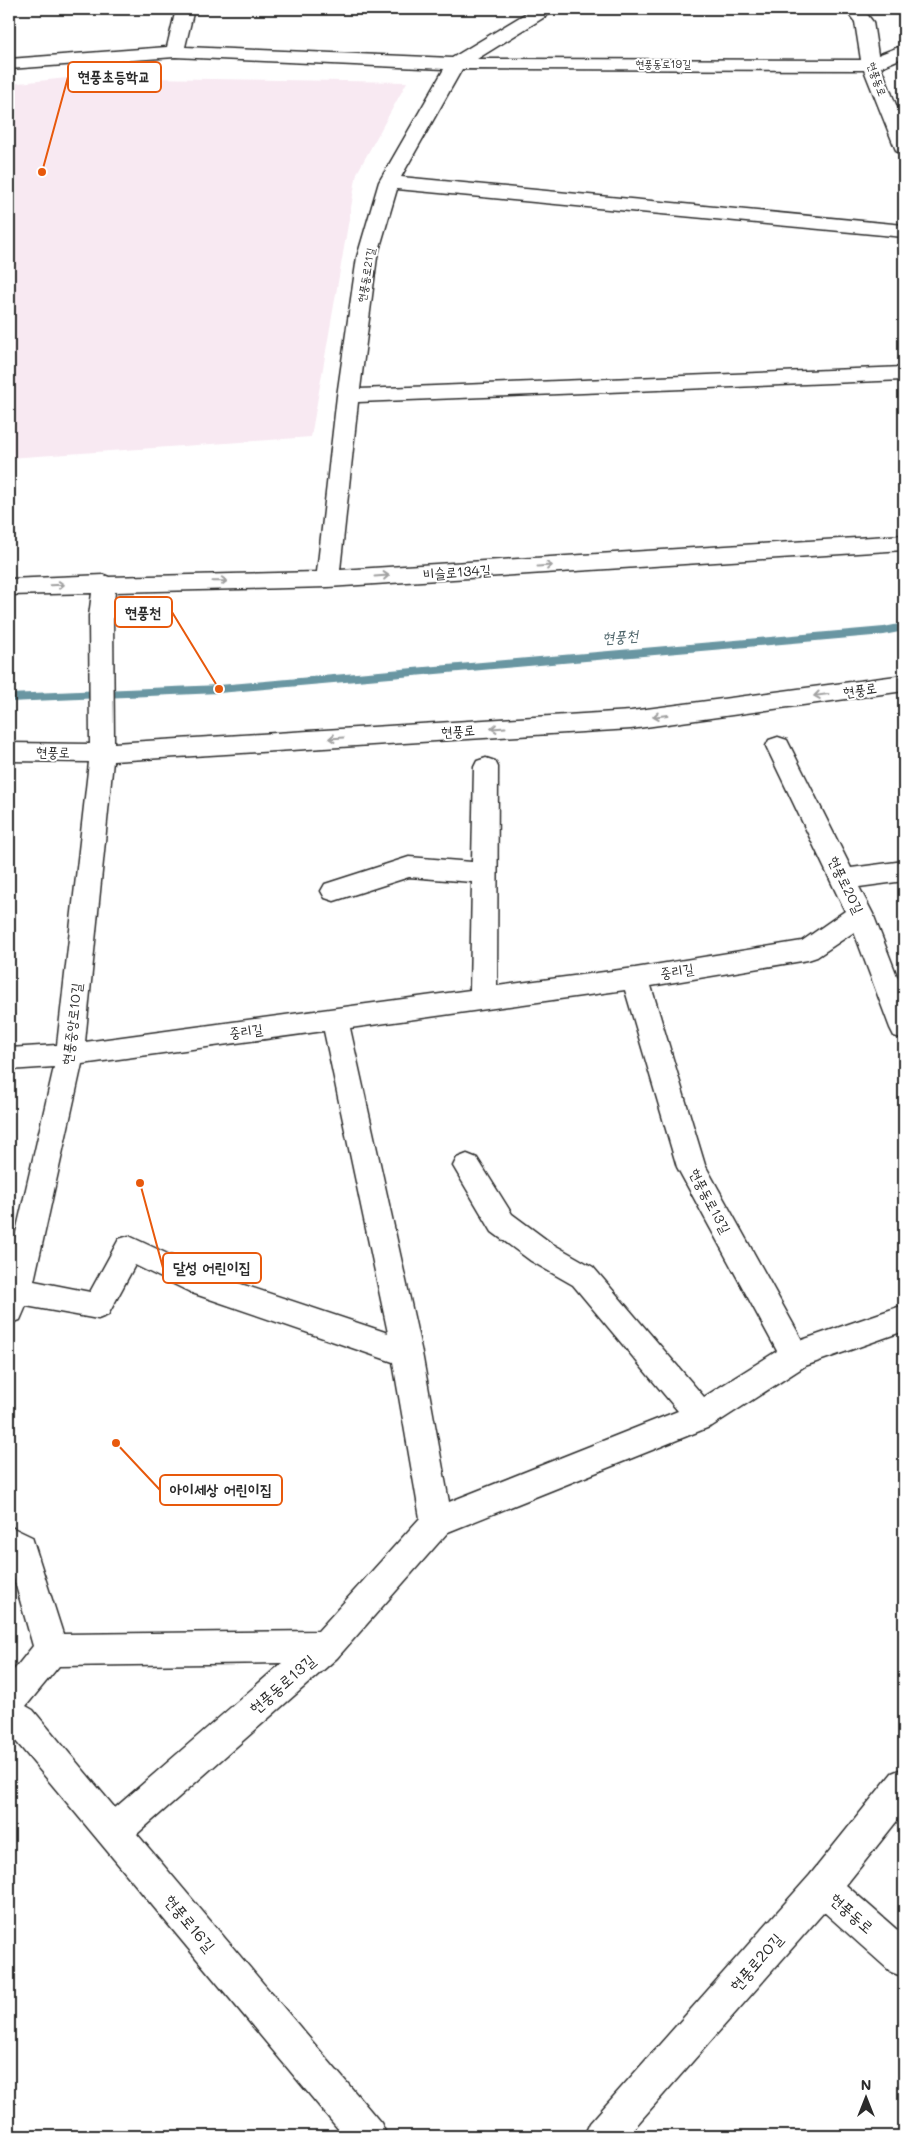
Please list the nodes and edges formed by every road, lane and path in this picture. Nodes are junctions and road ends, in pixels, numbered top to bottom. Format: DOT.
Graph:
graph roads {
  1 [pos="185,9"];
  2 [pos="545,9"];
  3 [pos="854,9"];
  4 [pos="904,50"];
  5 [pos="175,52"];
  6 [pos="9,64"];
  7 [pos="456,64"];
  8 [pos="871,65"];
  9 [pos="904,148"];
  10 [pos="389,182"];
  11 [pos="904,231"];
  12 [pos="904,374"];
  13 [pos="348,396"];
  14 [pos="904,543"];
  15 [pos="328,580"];
  16 [pos="104,583"];
  17 [pos="9,586"];
  18 [pos="904,683"];
  19 [pos="778,746"];
  20 [pos="9,752"];
  21 [pos="102,752"];
  22 [pos="486,767"];
  23 [pos="904,871"];
  24 [pos="485,873"];
  25 [pos="843,879"];
  26 [pos="334,891"];
  27 [pos="860,914"];
  28 [pos="635,978"];
  29 [pos="484,999"];
  30 [pos="335,1019"];
  31 [pos="904,1028"];
  32 [pos="70,1055"];
  33 [pos="9,1059"];
  34 [pos="467,1166"];
  35 [pos="13,1301"];
  36 [pos="904,1318"];
  37 [pos="407,1353"];
  38 [pos="795,1356"];
  39 [pos="701,1416"];
  40 [pos="437,1522"];
  41 [pos="9,1541"];
  42 [pos="325,1647"];
  43 [pos="51,1650"];
  44 [pos="9,1701"];
  45 [pos="9,1714"];
  46 [pos="904,1785"];
  47 [pos="113,1832"];
  48 [pos="822,1887"];
  49 [pos="904,1959"];
  50 [pos="368,2136"];
  51 [pos="603,2136"];
  1 -- 5 [label="street"];
  2 -- 7 [label="street, 현풍동로21길"];
  3 -- 8 [label="street, 현풍동로"];
  4 -- 8 [label="street"];
  5 -- 6 [label="street, 현풍동로19길"];
  5 -- 7 [label="street, 현풍동로19길"];
  7 -- 8 [label="street, 현풍동로19길"];
  7 -- 10 [label="street, 현풍동로21길"];
  8 -- 9 [label="street, 현풍동로"];
  10 -- 11 [label="street"];
  10 -- 13 [label="street, 현풍동로21길"];
  12 -- 13 [label="street"];
  13 -- 15 [label="street, 현풍동로21길"];
  15 -- 14 [label="street, 비슬로134길, one-way"];
  16 -- 15 [label="street, 비슬로134길, one-way"];
  17 -- 16 [label="street, 비슬로134길, one-way"];
  16 -- 21 [label="street, 현풍중앙로10길"];
  18 -- 21 [label="street, 현풍로, one-way"];
  19 -- 25 [label="street, 현풍로20길"];
  20 -- 21 [label="street, 현풍로"];
  21 -- 32 [label="street, 현풍중앙로10길"];
  22 -- 24 [label="street"];
  23 -- 25 [label="street"];
  24 -- 26 [label="street"];
  24 -- 29 [label="street"];
  25 -- 27 [label="street, 현풍로20길"];
  27 -- 28 [label="street, 중리길"];
  27 -- 31 [label="street, 현풍로20길"];
  28 -- 29 [label="street, 중리길"];
  28 -- 38 [label="street, 현풍동로13길"];
  29 -- 30 [label="street, 중리길"];
  30 -- 32 [label="street, 중리길"];
  30 -- 37 [label="street"];
  32 -- 33 [label="street, 중리길"];
  32 -- 35 [label="street, 현풍중앙로10길"];
  34 -- 39 [label="street"];
  35 -- 37 [label="street, 현풍중앙로10길"];
  36 -- 38 [label="street, 현풍동로13길"];
  37 -- 40 [label="street"];
  38 -- 39 [label="street, 현풍동로13길"];
  39 -- 40 [label="street, 현풍동로13길"];
  40 -- 42 [label="street, 현풍동로13길"];
  41 -- 43 [label="street"];
  42 -- 43 [label="street"];
  42 -- 47 [label="street, 현풍동로13길"];
  43 -- 44 [label="street"];
  45 -- 47 [label="street, 현풍로16길"];
  46 -- 48 [label="street, 현풍로20길"];
  47 -- 50 [label="street, 현풍로16길"];
  48 -- 49 [label="street, 현풍동로"];
  48 -- 51 [label="street, 현풍로20길"];
}
